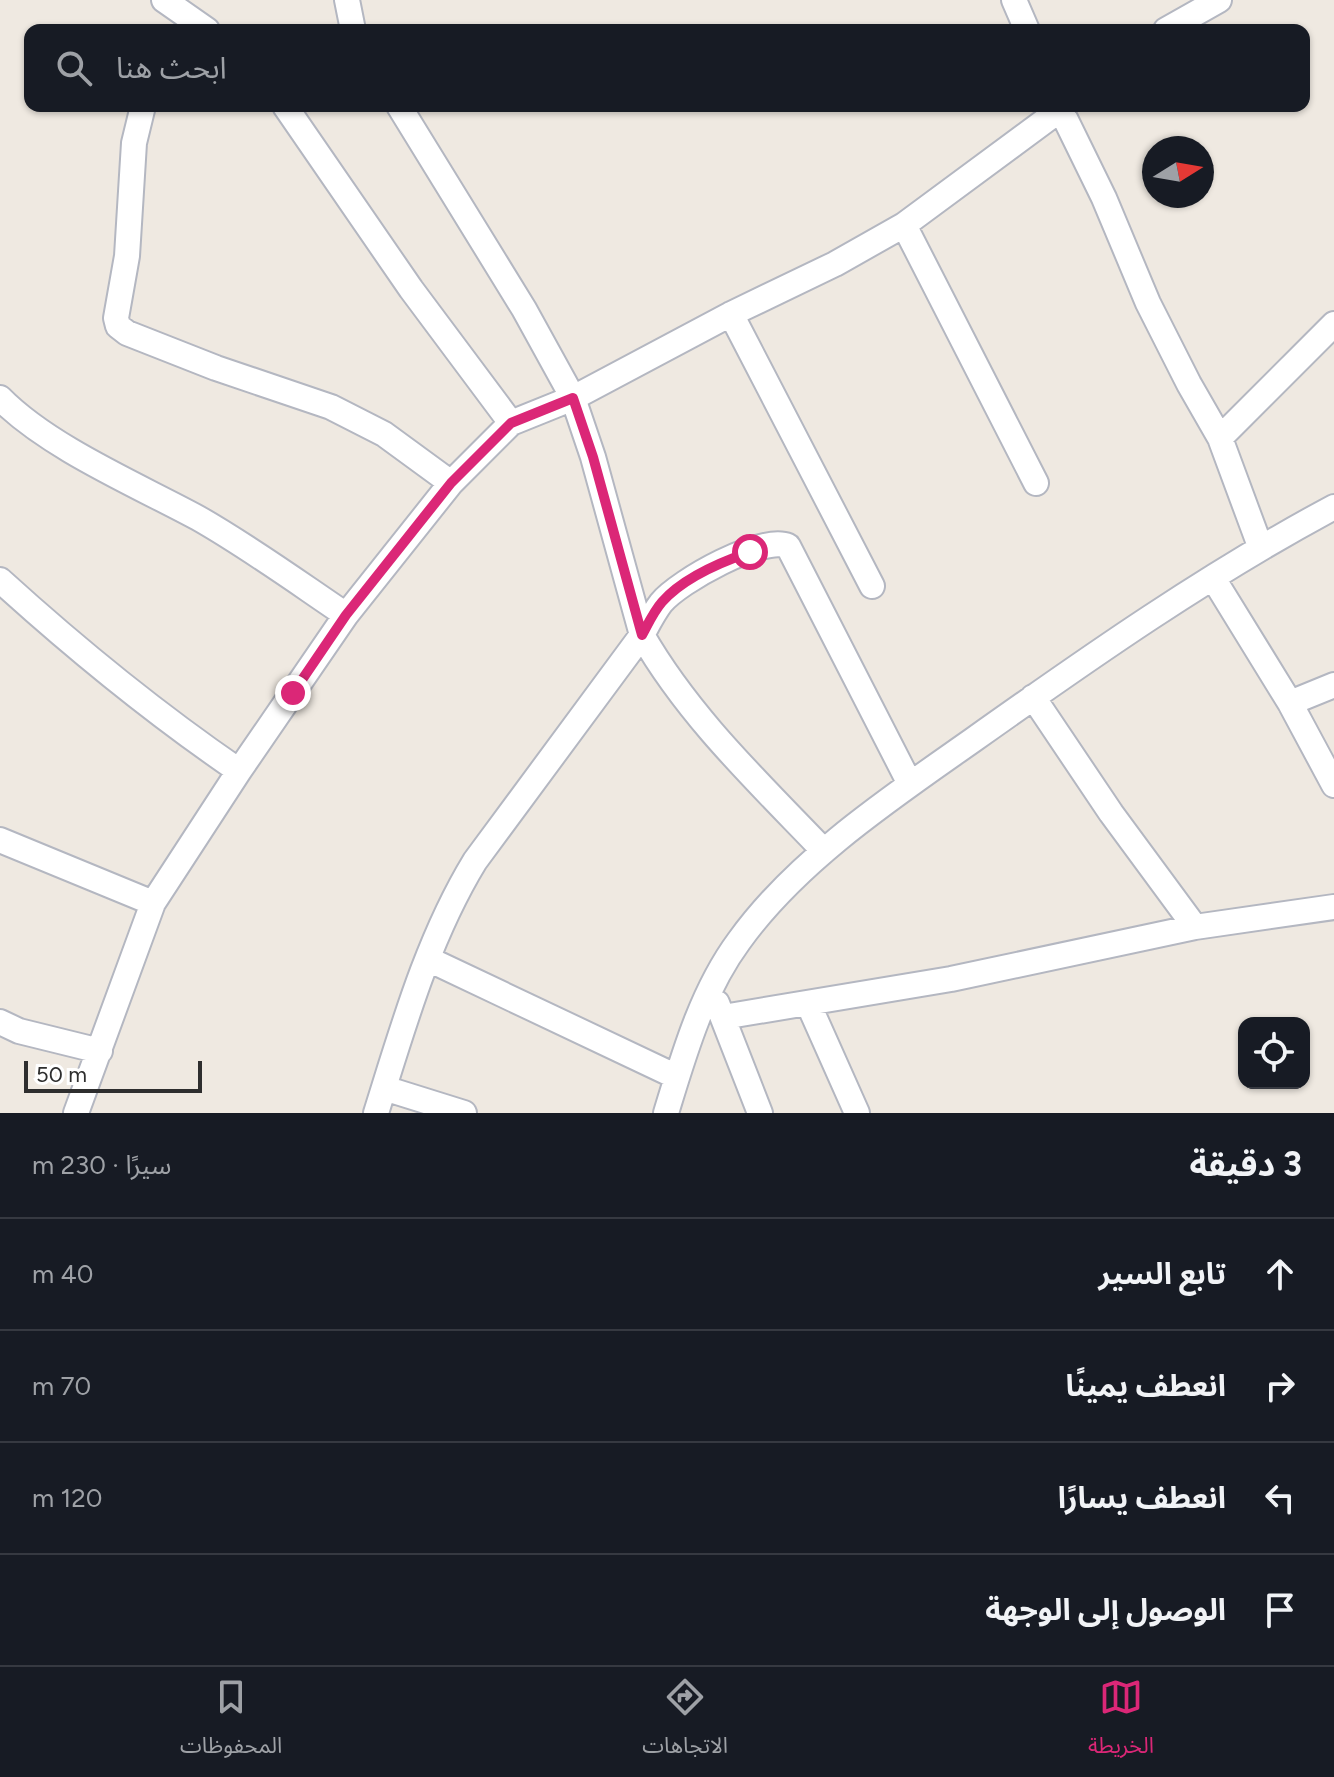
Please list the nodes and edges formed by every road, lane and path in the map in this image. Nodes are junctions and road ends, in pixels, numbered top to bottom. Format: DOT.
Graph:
graph roads {
  1 [pos="164,0"];
  2 [pos="347,0"];
  3 [pos="1014,0"];
  4 [pos="1219,0"];
  5 [pos="192,24"];
  6 [pos="352,24"];
  7 [pos="1024,24"];
  8 [pos="1177,24"];
  9 [pos="142,112"];
  10 [pos="289,112"];
  11 [pos="403,112"];
  12 [pos="1054,112"];
  13 [pos="1063,112"];
  14 [pos="904,225"];
  15 [pos="731,314"];
  16 [pos="1334,324"];
  17 [pos="0,398"];
  18 [pos="573,398"];
  19 [pos="511,423"];
  20 [pos="1220,438"];
  21 [pos="451,483"];
  22 [pos="1036,483"];
  23 [pos="1334,507"];
  24 [pos="1260,546"];
  25 [pos="1213,578"];
  26 [pos="0,580"];
  27 [pos="872,586"];
  28 [pos="346,615"];
  29 [pos="642,635"];
  30 [pos="1334,685"];
  31 [pos="1033,697"];
  32 [pos="1290,703"];
  33 [pos="239,771"];
  34 [pos="910,784"];
  35 [pos="1334,785"];
  36 [pos="0,840"];
  37 [pos="824,851"];
  38 [pos="153,903"];
  39 [pos="1334,907"];
  40 [pos="1195,927"];
  41 [pos="428,959"];
  42 [pos="711,989"];
  43 [pos="808,1003"];
  44 [pos="723,1017"];
  45 [pos="0,1022"];
  46 [pos="100,1051"];
  47 [pos="677,1077"];
  48 [pos="384,1088"];
  49 [pos="76,1113"];
  50 [pos="376,1113"];
  51 [pos="464,1113"];
  52 [pos="666,1113"];
  53 [pos="760,1113"];
  54 [pos="857,1113"];
  1 -- 5 [label="street"];
  2 -- 6 [label="street"];
  3 -- 7 [label="street"];
  4 -- 8 [label="street"];
  9 -- 21 [label="street"];
  10 -- 19 [label="street"];
  11 -- 18 [label="street"];
  12 -- 14 [label="street"];
  13 -- 20 [label="street"];
  14 -- 15 [label="street"];
  14 -- 22 [label="street"];
  15 -- 18 [label="street"];
  15 -- 27 [label="street"];
  16 -- 20 [label="street"];
  17 -- 28 [label="street"];
  18 -- 19 [label="street"];
  18 -- 29 [label="street"];
  19 -- 21 [label="street"];
  20 -- 24 [label="street"];
  21 -- 28 [label="street"];
  23 -- 24 [label="street"];
  24 -- 25 [label="street"];
  25 -- 31 [label="street"];
  25 -- 32 [label="street"];
  26 -- 33 [label="street"];
  28 -- 33 [label="street"];
  29 -- 34 [label="street"];
  29 -- 37 [label="street"];
  29 -- 41 [label="street"];
  30 -- 32 [label="street"];
  31 -- 34 [label="street"];
  31 -- 40 [label="street"];
  32 -- 35 [label="street"];
  33 -- 38 [label="street"];
  34 -- 37 [label="street"];
  36 -- 38 [label="street"];
  37 -- 42 [label="street"];
  38 -- 46 [label="street"];
  39 -- 40 [label="street"];
  40 -- 43 [label="street"];
  41 -- 47 [label="street"];
  41 -- 48 [label="street"];
  42 -- 44 [label="street"];
  42 -- 47 [label="street"];
  43 -- 44 [label="street"];
  43 -- 54 [label="street"];
  44 -- 53 [label="street"];
  45 -- 46 [label="street"];
  46 -- 49 [label="street"];
  47 -- 52 [label="street"];
  48 -- 50 [label="street"];
  48 -- 51 [label="street"];
}
